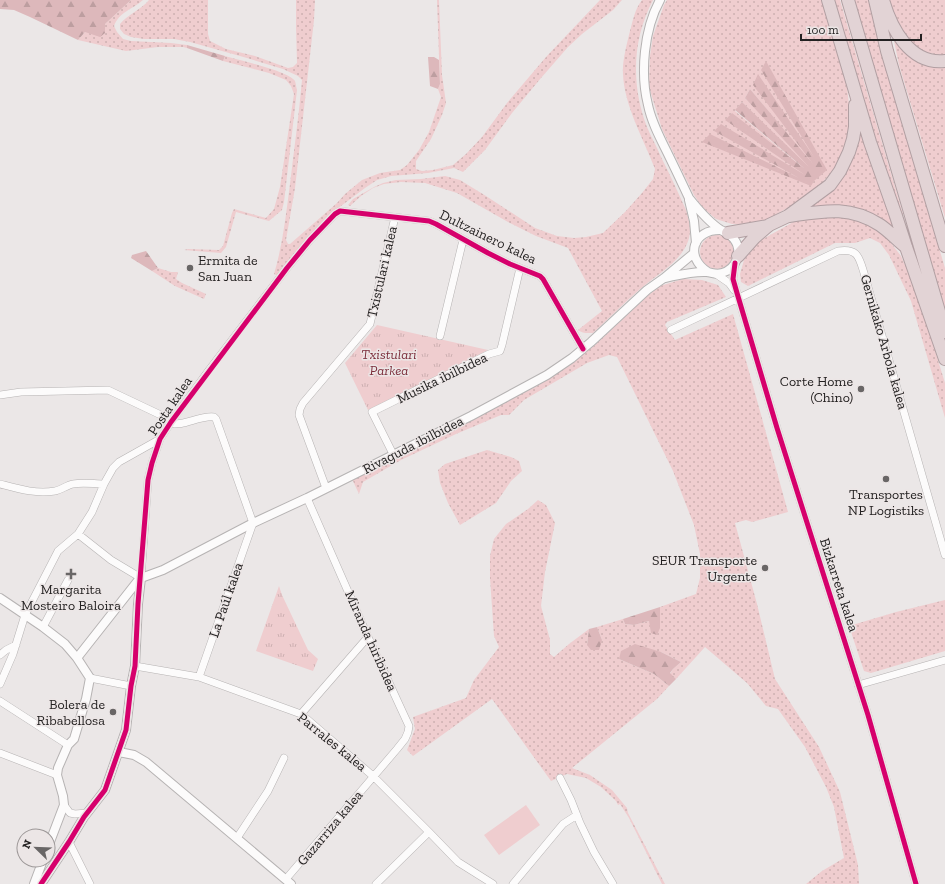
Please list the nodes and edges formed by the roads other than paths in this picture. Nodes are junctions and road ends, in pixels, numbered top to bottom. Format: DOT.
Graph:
graph roads {
  1 [pos="660,0"];
  2 [pos="828,0"];
  3 [pos="848,0"];
  4 [pos="875,0"];
  5 [pos="883,0"];
  6 [pos="945,61"];
  7 [pos="854,90"];
  8 [pos="689,198"];
  9 [pos="340,211"];
  10 [pos="788,216"];
  11 [pos="395,217"];
  12 [pos="769,225"];
  13 [pos="725,232"];
  14 [pos="463,240"];
  15 [pos="696,243"];
  16 [pos="945,246"];
  17 [pos="906,248"];
  18 [pos="694,252"];
  19 [pos="737,259"];
  20 [pos="520,268"];
  21 [pos="712,273"];
  22 [pos="664,278"];
  23 [pos="737,296"];
  24 [pos="671,330"];
  25 [pos="945,332"];
  26 [pos="440,336"];
  27 [pos="583,349"];
  28 [pos="945,359"];
  29 [pos="0,395"];
  30 [pos="171,422"];
  31 [pos="160,439"];
  32 [pos="145,446"];
  33 [pos="155,453"];
  34 [pos="393,454"];
  35 [pos="0,484"];
  36 [pos="104,484"];
  37 [pos="326,488"];
  38 [pos="307,498"];
  39 [pos="253,524"];
  40 [pos="78,534"];
  41 [pos="945,555"];
  42 [pos="141,578"];
  43 [pos="68,580"];
  44 [pos="0,598"];
  45 [pos="25,615"];
  46 [pos="43,627"];
  47 [pos="368,637"];
  48 [pos="16,645"];
  49 [pos="0,655"];
  50 [pos="77,658"];
  51 [pos="945,660"];
  52 [pos="134,666"];
  53 [pos="199,677"];
  54 [pos="90,678"];
  55 [pos="0,684"];
  56 [pos="858,685"];
  57 [pos="131,686"];
  58 [pos="0,701"];
  59 [pos="302,714"];
  60 [pos="68,745"];
  61 [pos="119,752"];
  62 [pos="0,753"];
  63 [pos="284,758"];
  64 [pos="57,775"];
  65 [pos="374,776"];
  66 [pos="560,778"];
  67 [pos="64,805"];
  68 [pos="87,813"];
  69 [pos="577,816"];
  70 [pos="55,828"];
  71 [pos="430,832"];
  72 [pos="237,838"];
  73 [pos="69,842"];
  74 [pos="40,868"];
  75 [pos="289,882"];
  76 [pos="34,884"];
  77 [pos="41,884"];
  78 [pos="90,884"];
  79 [pos="376,884"];
  80 [pos="493,884"];
  81 [pos="513,884"];
  82 [pos="613,884"];
  83 [pos="916,884"];
  1 -- 8 [label="street"];
  2 -- 7 [label="highway"];
  3 -- 25 [label="highway"];
  4 -- 16 [label="highway"];
  5 -- 6 [label="highway"];
  7 -- 10 [label="highway"];
  7 -- 17 [label="highway"];
  8 -- 13 [label="street"];
  8 -- 15 [label="street"];
  9 -- 11 [label="street, Dultzainero kalea"];
  9 -- 30 [label="street, Posta kalea"];
  10 -- 12 [label="highway"];
  10 -- 17 [label="highway"];
  11 -- 14 [label="street, Dultzainero kalea"];
  11 -- 37 [label="street, Txistulari kalea"];
  12 -- 13 [label="highway"];
  12 -- 19 [label="highway"];
  13 -- 15 [label="street"];
  13 -- 19 [label="street"];
  14 -- 20 [label="street, Dultzainero kalea"];
  14 -- 26 [label="street"];
  15 -- 18 [label="street"];
  17 -- 28 [label="highway"];
  18 -- 21 [label="street"];
  18 -- 22 [label="street, Rivaguda ibilbidea"];
  19 -- 21 [label="street"];
  19 -- 23 [label="street, Bizkarreta kalea"];
  20 -- 27 [label="street, Dultzainero kalea"];
  20 -- 34 [label="street, Musika ibilbidea"];
  21 -- 22 [label="street"];
  21 -- 23 [label="street"];
  22 -- 27 [label="street, Rivaguda ibilbidea"];
  23 -- 24 [label="street, Gernikako Arbola kalea"];
  23 -- 41 [label="street, Gernikako Arbola kalea"];
  23 -- 56 [label="street, Bizkarreta kalea"];
  27 -- 34 [label="street, Rivaguda ibilbidea"];
  29 -- 30 [label="street"];
  30 -- 31 [label="street, Posta kalea"];
  30 -- 39 [label="street"];
  31 -- 32 [label="street"];
  31 -- 33 [label="street, Posta kalea"];
  32 -- 33 [label="street"];
  32 -- 36 [label="street"];
  33 -- 42 [label="street, Posta kalea"];
  34 -- 37 [label="street, Rivaguda ibilbidea"];
  35 -- 36 [label="street"];
  36 -- 40 [label="street"];
  37 -- 38 [label="street, Rivaguda ibilbidea"];
  38 -- 39 [label="street, Rivaguda ibilbidea"];
  38 -- 47 [label="street, Miranda hiribidea"];
  39 -- 42 [label="street, Rivaguda ibilbidea"];
  39 -- 53 [label="street, La Paúl kalea"];
  40 -- 42 [label="street"];
  40 -- 45 [label="street"];
  42 -- 50 [label="street"];
  42 -- 52 [label="street, Posta kalea"];
  43 -- 46 [label="street"];
  44 -- 45 [label="street"];
  45 -- 46 [label="street"];
  45 -- 48 [label="street"];
  46 -- 50 [label="street"];
  47 -- 59 [label="street"];
  47 -- 65 [label="street, Miranda hiribidea"];
  48 -- 49 [label="street"];
  48 -- 55 [label="street"];
  50 -- 54 [label="street"];
  51 -- 56 [label="street"];
  52 -- 53 [label="street, Parrales kalea"];
  52 -- 57 [label="street, Posta kalea"];
  53 -- 59 [label="street, Parrales kalea"];
  54 -- 57 [label="street"];
  54 -- 60 [label="street"];
  56 -- 83 [label="street, Bizkarreta kalea"];
  57 -- 61 [label="street, Posta kalea"];
  58 -- 60 [label="street"];
  59 -- 65 [label="street, Parrales kalea"];
  60 -- 64 [label="street"];
  61 -- 68 [label="street, Posta kalea"];
  61 -- 72 [label="street"];
  62 -- 64 [label="street"];
  63 -- 72 [label="street"];
  64 -- 67 [label="street"];
  65 -- 71 [label="street, Parrales kalea"];
  65 -- 75 [label="street, Gazarriza kalea"];
  66 -- 69 [label="street"];
  67 -- 68 [label="street"];
  67 -- 70 [label="street"];
  68 -- 73 [label="street, Posta kalea"];
  69 -- 81 [label="street"];
  69 -- 82 [label="street"];
  71 -- 79 [label="street"];
  71 -- 80 [label="street, Parrales kalea"];
  72 -- 75 [label="street"];
  73 -- 77 [label="street, Posta kalea"];
  73 -- 78 [label="street"];
  74 -- 76 [label="street"];
}
